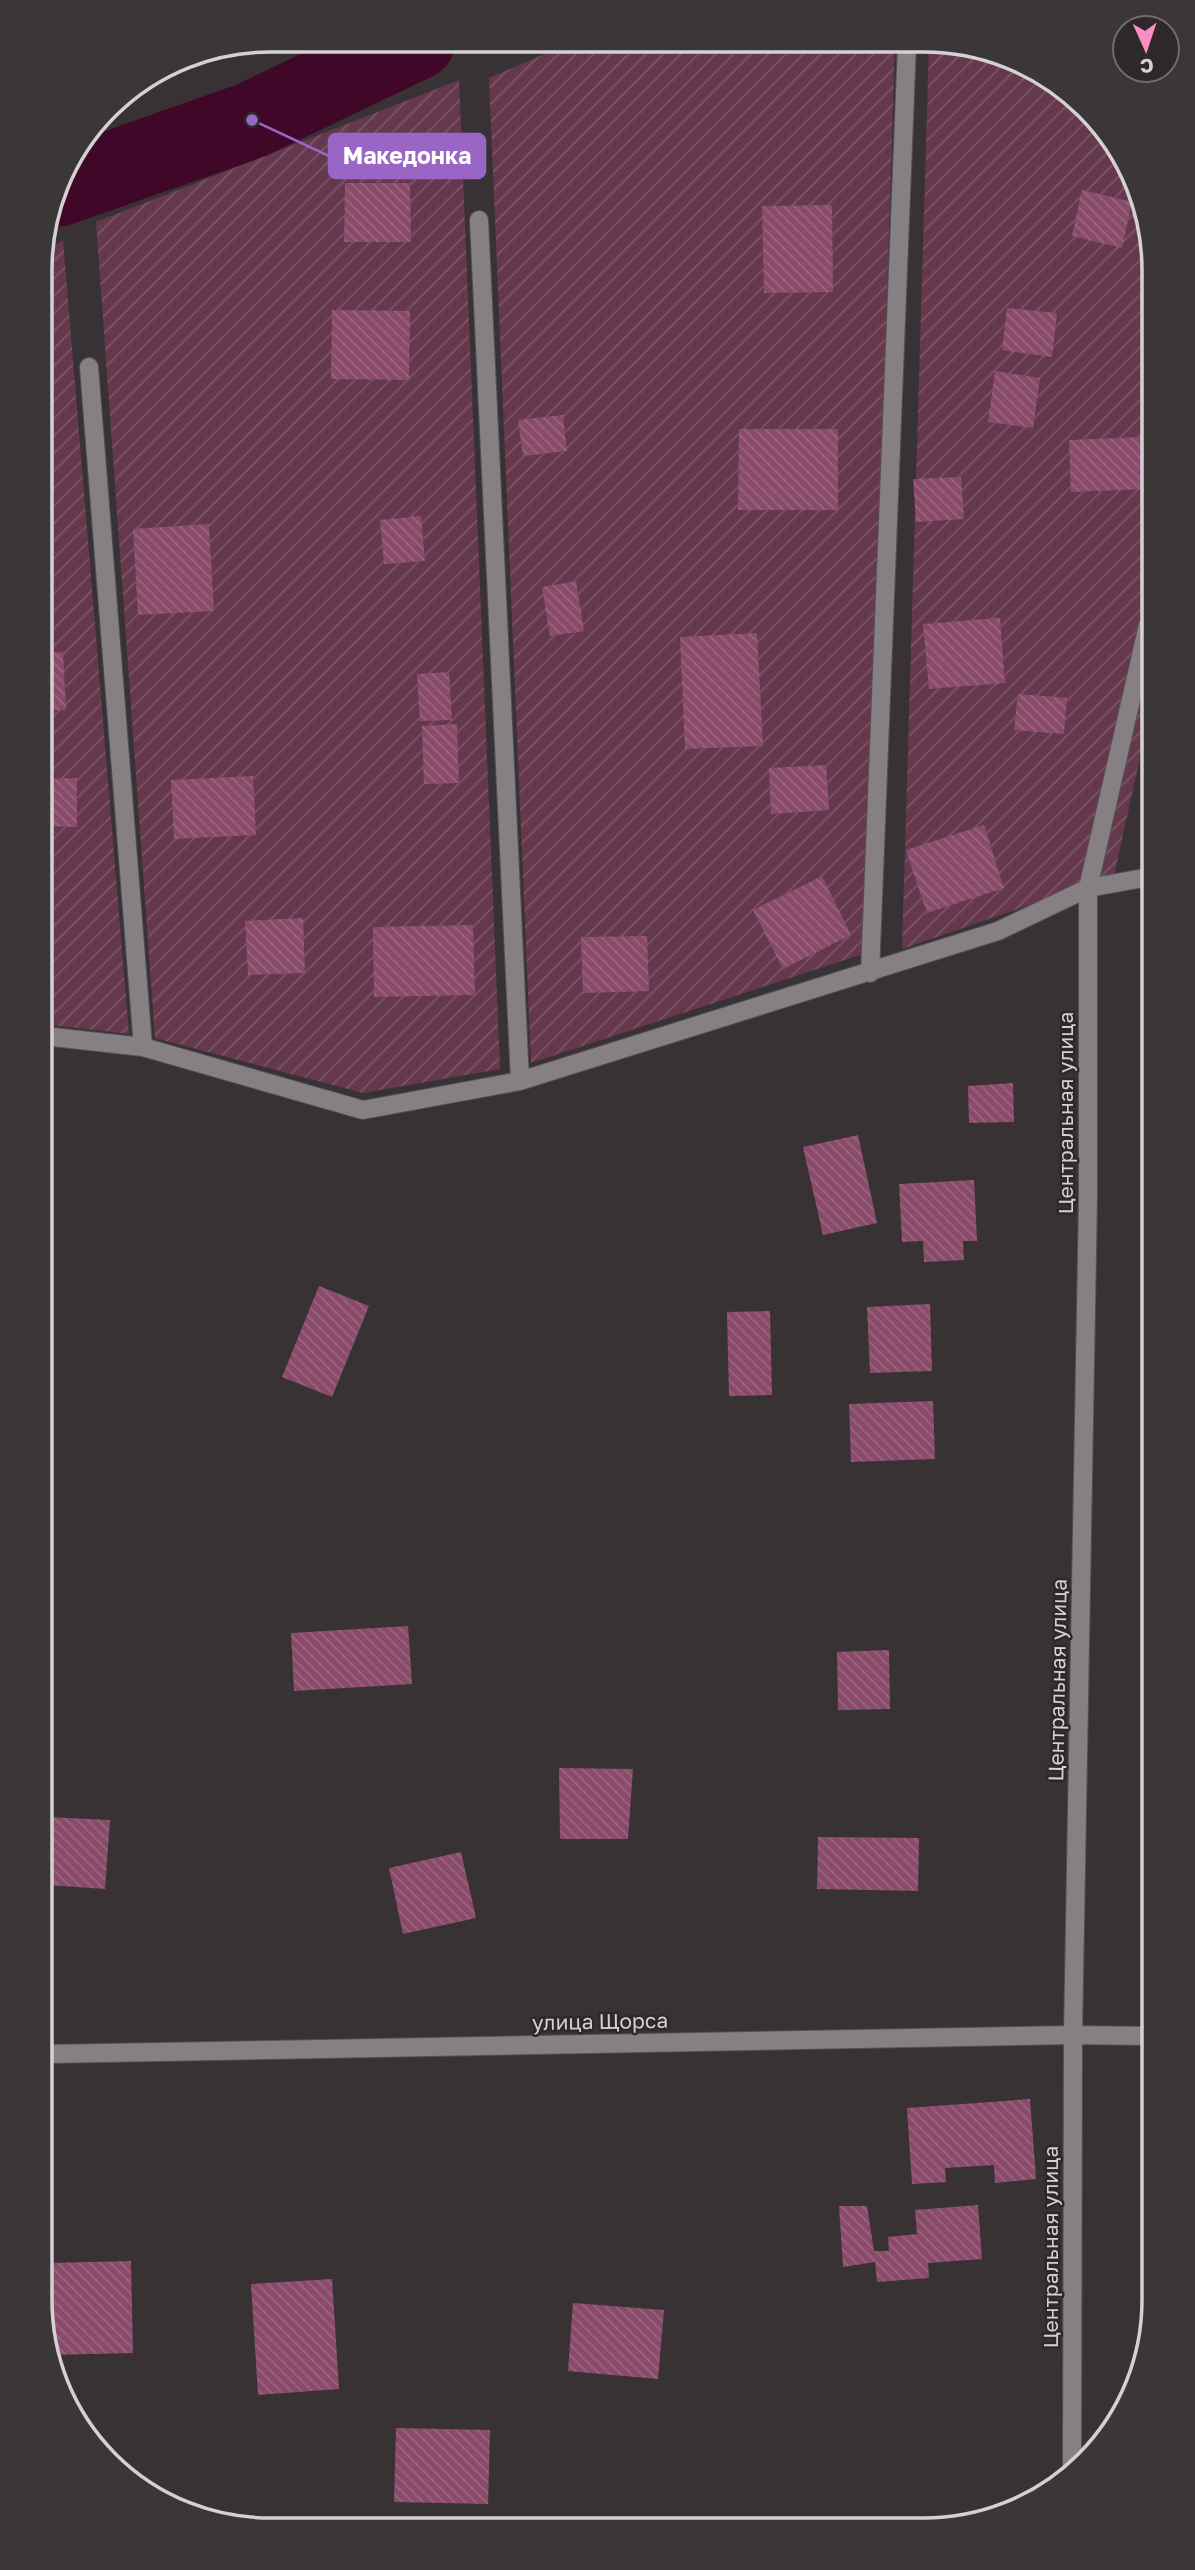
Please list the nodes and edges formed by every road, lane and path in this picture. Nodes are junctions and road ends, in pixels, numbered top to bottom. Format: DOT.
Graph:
graph roads {
  1 [pos="907,52"];
  2 [pos="479,220"];
  3 [pos="89,367"];
  4 [pos="1142,651"];
  5 [pos="1142,878"];
  6 [pos="1088,888"];
  7 [pos="870,973"];
  8 [pos="53,1037"];
  9 [pos="143,1047"];
  10 [pos="520,1081"];
  11 [pos="1073,2035"];
  12 [pos="1142,2036"];
  13 [pos="52,2054"];
  14 [pos="1072,2460"];
  1 -- 7 [label="street"];
  2 -- 10 [label="street"];
  3 -- 9 [label="street"];
  4 -- 6 [label="street, Центральная улица"];
  5 -- 6 [label="street"];
  6 -- 7 [label="street"];
  6 -- 11 [label="street, Центральная улица"];
  7 -- 10 [label="street"];
  8 -- 9 [label="street"];
  9 -- 10 [label="street"];
  11 -- 12 [label="street, улица Щорса"];
  11 -- 13 [label="street, улица Щорса"];
  11 -- 14 [label="street, Центральная улица"];
}
